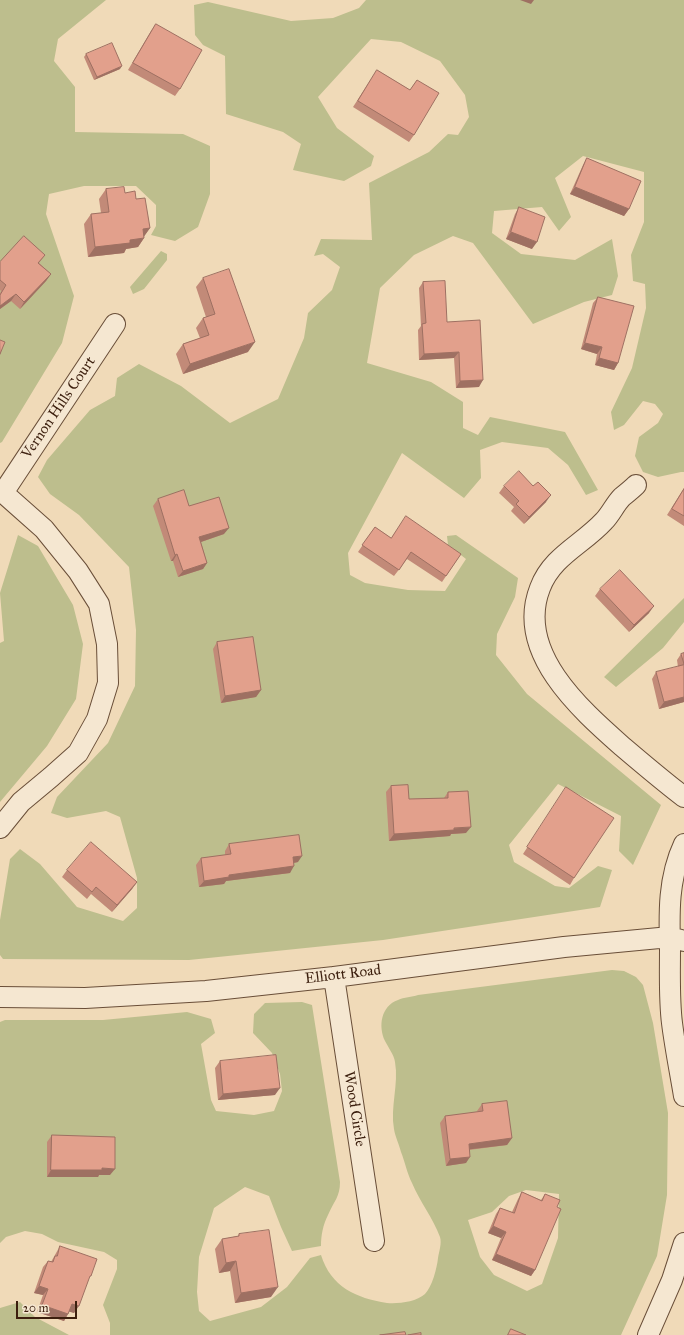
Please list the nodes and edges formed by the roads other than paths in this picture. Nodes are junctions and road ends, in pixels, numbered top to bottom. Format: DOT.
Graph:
graph roads {
  1 [pos="115,324"];
  2 [pos="636,486"];
  3 [pos="2,491"];
  4 [pos="684,797"];
  5 [pos="0,828"];
  6 [pos="684,844"];
  7 [pos="677,939"];
  8 [pos="334,977"];
  9 [pos="0,997"];
  10 [pos="684,1096"];
  11 [pos="374,1241"];
  12 [pos="684,1243"];
  13 [pos="648,1335"];
  1 -- 3 [label="street, Vernon Hills Court"];
  2 -- 4 [label="street"];
  3 -- 5 [label="street"];
  6 -- 7 [label="street"];
  7 -- 8 [label="street, Elliott Road"];
  7 -- 10 [label="street"];
  8 -- 9 [label="street, Elliott Road"];
  8 -- 11 [label="street, Wood Circle"];
  12 -- 13 [label="street"];
}
